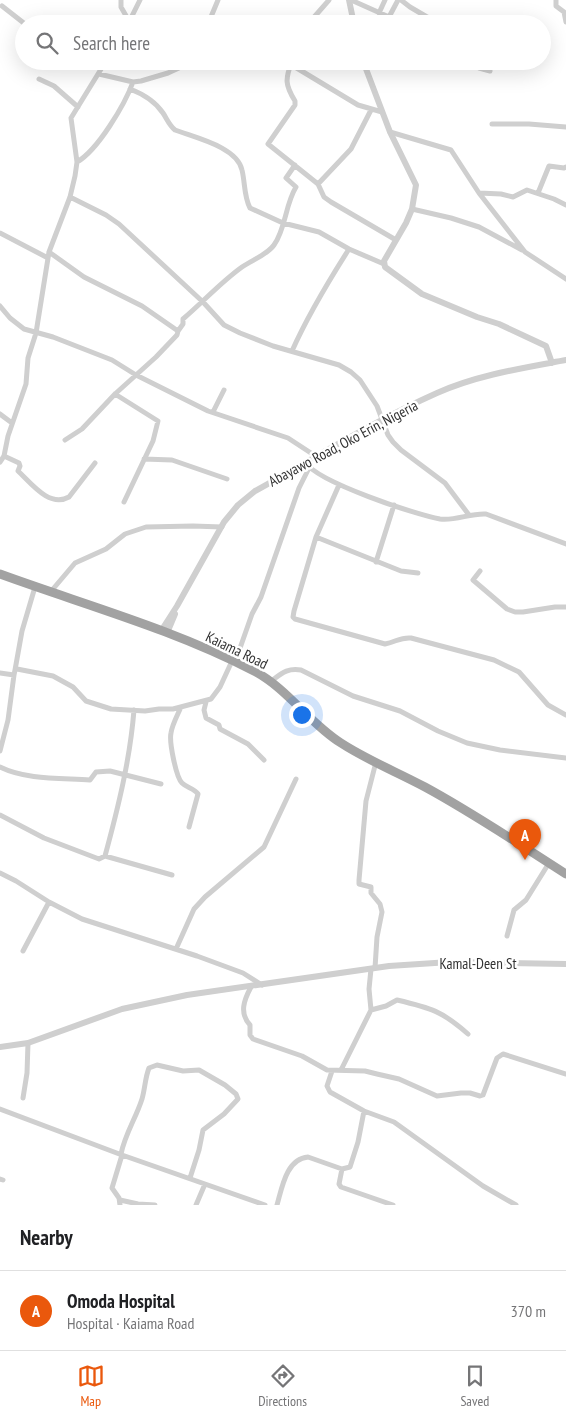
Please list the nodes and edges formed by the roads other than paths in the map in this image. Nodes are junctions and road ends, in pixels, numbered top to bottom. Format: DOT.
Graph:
graph roads {
  1 [pos="121,0"];
  2 [pos="140,0"];
  3 [pos="218,0"];
  4 [pos="329,0"];
  5 [pos="350,0"];
  6 [pos="385,0"];
  7 [pos="400,0"];
  8 [pos="556,0"];
  9 [pos="2,6"];
  10 [pos="379,13"];
  11 [pos="125,15"];
  12 [pos="132,15"];
  13 [pos="212,15"];
  14 [pos="316,15"];
  15 [pos="352,15"];
  16 [pos="384,15"];
  17 [pos="390,15"];
  18 [pos="424,15"];
  19 [pos="15,16"];
  20 [pos="566,22"];
  21 [pos="100,70"];
  22 [pos="174,70"];
  23 [pos="290,70"];
  24 [pos="302,70"];
  25 [pos="366,70"];
  26 [pos="486,70"];
  27 [pos="490,71"];
  28 [pos="98,74"];
  29 [pos="38,79"];
  30 [pos="133,82"];
  31 [pos="130,89"];
  32 [pos="78,107"];
  33 [pos="371,110"];
  34 [pos="382,112"];
  35 [pos="492,124"];
  36 [pos="566,127"];
  37 [pos="390,132"];
  38 [pos="77,162"];
  39 [pos="295,165"];
  40 [pos="566,167"];
  41 [pos="318,184"];
  42 [pos="479,193"];
  43 [pos="538,193"];
  44 [pos="70,197"];
  45 [pos="566,205"];
  46 [pos="412,209"];
  47 [pos="283,223"];
  48 [pos="0,233"];
  49 [pos="396,240"];
  50 [pos="349,249"];
  51 [pos="525,252"];
  52 [pos="48,255"];
  53 [pos="384,264"];
  54 [pos="566,279"];
  55 [pos="203,302"];
  56 [pos="0,306"];
  57 [pos="178,330"];
  58 [pos="36,333"];
  59 [pos="292,351"];
  60 [pos="566,360"];
  61 [pos="552,363"];
  62 [pos="136,375"];
  63 [pos="224,390"];
  64 [pos="115,394"];
  65 [pos="213,412"];
  66 [pos="0,414"];
  67 [pos="384,420"];
  68 [pos="12,423"];
  69 [pos="65,440"];
  70 [pos="4,456"];
  71 [pos="317,457"];
  72 [pos="144,458"];
  73 [pos="0,462"];
  74 [pos="95,463"];
  75 [pos="308,466"];
  76 [pos="227,478"];
  77 [pos="339,485"];
  78 [pos="124,502"];
  79 [pos="394,506"];
  80 [pos="469,515"];
  81 [pos="222,527"];
  82 [pos="316,537"];
  83 [pos="566,544"];
  84 [pos="376,562"];
  85 [pos="0,570"];
  86 [pos="480,570"];
  87 [pos="418,573"];
  88 [pos="0,574"];
  89 [pos="35,587"];
  90 [pos="53,589"];
  91 [pos="566,608"];
  92 [pos="165,630"];
  93 [pos="234,659"];
  94 [pos="0,673"];
  95 [pos="14,673"];
  96 [pos="274,679"];
  97 [pos="206,702"];
  98 [pos="181,707"];
  99 [pos="134,710"];
  100 [pos="566,715"];
  101 [pos="0,751"];
  102 [pos="566,758"];
  103 [pos="264,760"];
  104 [pos="376,762"];
  105 [pos="0,767"];
  106 [pos="126,774"];
  107 [pos="296,779"];
  108 [pos="162,784"];
  109 [pos="0,815"];
  110 [pos="189,827"];
  111 [pos="105,856"];
  112 [pos="548,862"];
  113 [pos="566,869"];
  114 [pos="0,872"];
  115 [pos="566,874"];
  116 [pos="172,875"];
  117 [pos="49,902"];
  118 [pos="507,936"];
  119 [pos="176,949"];
  120 [pos="23,952"];
  121 [pos="566,964"];
  122 [pos="373,968"];
  123 [pos="262,985"];
  124 [pos="251,986"];
  125 [pos="371,1010"];
  126 [pos="468,1034"];
  127 [pos="28,1043"];
  128 [pos="0,1047"];
  129 [pos="566,1066"];
  130 [pos="341,1070"];
  131 [pos="332,1071"];
  132 [pos="564,1073"];
  133 [pos="23,1098"];
  134 [pos="0,1109"];
  135 [pos="364,1111"];
  136 [pos="121,1154"];
  137 [pos="342,1170"];
  138 [pos="190,1178"];
  139 [pos="205,1184"];
  140 [pos="120,1203"];
  141 [pos="155,1205"];
  142 [pos="196,1205"];
  143 [pos="265,1205"];
  144 [pos="277,1205"];
  145 [pos="393,1205"];
  146 [pos="516,1205"];
  1 -- 11 [label="street"];
  2 -- 12 [label="street"];
  3 -- 13 [label="street"];
  4 -- 14 [label="street"];
  5 -- 10 [label="street"];
  5 -- 15 [label="street"];
  6 -- 10 [label="street"];
  7 -- 17 [label="street"];
  7 -- 18 [label="street"];
  8 -- 20 [label="street"];
  9 -- 19 [label="street"];
  10 -- 16 [label="street"];
  21 -- 28 [label="street"];
  22 -- 30 [label="street"];
  23 -- 39 [label="street"];
  24 -- 33 [label="street"];
  25 -- 34 [label="street"];
  26 -- 27 [label="street"];
  28 -- 30 [label="street"];
  28 -- 32 [label="street"];
  29 -- 32 [label="street"];
  30 -- 31 [label="street"];
  31 -- 38 [label="street"];
  31 -- 47 [label="street"];
  32 -- 38 [label="street"];
  33 -- 34 [label="street"];
  33 -- 41 [label="street"];
  34 -- 37 [label="street"];
  35 -- 36 [label="street"];
  37 -- 42 [label="street"];
  37 -- 46 [label="street"];
  38 -- 44 [label="street"];
  39 -- 41 [label="street"];
  39 -- 47 [label="street"];
  40 -- 43 [label="street"];
  41 -- 49 [label="street"];
  42 -- 43 [label="street"];
  42 -- 51 [label="street"];
  43 -- 45 [label="street"];
  44 -- 52 [label="street"];
  44 -- 55 [label="street"];
  46 -- 49 [label="street"];
  46 -- 51 [label="street"];
  47 -- 50 [label="street"];
  47 -- 55 [label="street"];
  48 -- 52 [label="street"];
  49 -- 53 [label="street"];
  50 -- 53 [label="street"];
  50 -- 59 [label="street"];
  51 -- 54 [label="street"];
  52 -- 57 [label="street"];
  52 -- 58 [label="street"];
  53 -- 61 [label="street"];
  55 -- 57 [label="street"];
  55 -- 59 [label="street"];
  56 -- 58 [label="street"];
  57 -- 62 [label="street"];
  58 -- 62 [label="street"];
  58 -- 68 [label="street"];
  59 -- 67 [label="street"];
  60 -- 61 [label="street, Abayawo Road, Oko Erin, Nigeria"];
  61 -- 67 [label="street, Abayawo Road, Oko Erin, Nigeria"];
  62 -- 64 [label="street"];
  62 -- 65 [label="street"];
  63 -- 65 [label="street"];
  64 -- 69 [label="street"];
  64 -- 72 [label="street"];
  65 -- 71 [label="street"];
  66 -- 68 [label="street"];
  67 -- 71 [label="street, Abayawo Road, Oko Erin, Nigeria"];
  67 -- 80 [label="street"];
  68 -- 70 [label="street"];
  70 -- 73 [label="street"];
  70 -- 74 [label="street"];
  71 -- 75 [label="street, Abayawo Road, Oko Erin, Nigeria"];
  72 -- 76 [label="street"];
  72 -- 78 [label="street"];
  75 -- 77 [label="street"];
  75 -- 81 [label="street, Abayawo Road, Oko Erin, Nigeria"];
  75 -- 93 [label="street"];
  77 -- 79 [label="street"];
  77 -- 82 [label="street"];
  79 -- 80 [label="street"];
  79 -- 84 [label="street"];
  80 -- 83 [label="street"];
  81 -- 90 [label="street"];
  81 -- 92 [label="street, Abayawo Road, Oko Erin, Nigeria"];
  82 -- 84 [label="street"];
  82 -- 100 [label="street"];
  84 -- 87 [label="street"];
  85 -- 90 [label="highway, Kaiama Road"];
  86 -- 91 [label="street"];
  88 -- 89 [label="highway, Kaiama Road"];
  89 -- 92 [label="highway, Kaiama Road"];
  89 -- 95 [label="street"];
  90 -- 92 [label="highway, Kaiama Road"];
  92 -- 93 [label="highway, Kaiama Road"];
  93 -- 96 [label="highway, Kaiama Road"];
  93 -- 97 [label="street"];
  93 -- 104 [label="highway, Kaiama Road"];
  94 -- 95 [label="street"];
  95 -- 99 [label="street"];
  95 -- 101 [label="street"];
  96 -- 102 [label="street"];
  96 -- 113 [label="highway, Kaiama Road"];
  97 -- 98 [label="street"];
  97 -- 103 [label="street"];
  98 -- 99 [label="street"];
  98 -- 110 [label="street"];
  99 -- 106 [label="street"];
  104 -- 112 [label="highway, Kaiama Road"];
  104 -- 122 [label="street"];
  105 -- 106 [label="street"];
  106 -- 108 [label="street"];
  106 -- 111 [label="street"];
  107 -- 119 [label="street"];
  109 -- 111 [label="street"];
  111 -- 116 [label="street"];
  112 -- 115 [label="highway, Kaiama Road"];
  112 -- 118 [label="street"];
  114 -- 117 [label="street"];
  117 -- 119 [label="street"];
  117 -- 120 [label="street"];
  119 -- 123 [label="street"];
  121 -- 122 [label="street, Kamal-Deen St"];
  122 -- 123 [label="street, Kamal-Deen St"];
  122 -- 125 [label="street"];
  123 -- 124 [label="street, Kamal-Deen St"];
  124 -- 127 [label="street, Kamal-Deen St"];
  124 -- 131 [label="street"];
  125 -- 126 [label="street"];
  125 -- 130 [label="street"];
  127 -- 128 [label="street, Kamal-Deen St"];
  127 -- 133 [label="street"];
  129 -- 132 [label="street"];
  130 -- 131 [label="street"];
  130 -- 132 [label="street"];
  131 -- 135 [label="street"];
  134 -- 136 [label="street"];
  135 -- 137 [label="street"];
  135 -- 146 [label="street"];
  136 -- 138 [label="street"];
  136 -- 138 [label="street"];
  136 -- 140 [label="street"];
  137 -- 144 [label="street"];
  137 -- 145 [label="street"];
  138 -- 139 [label="street"];
  139 -- 142 [label="street"];
  139 -- 143 [label="street"];
  140 -- 141 [label="street"];
}
